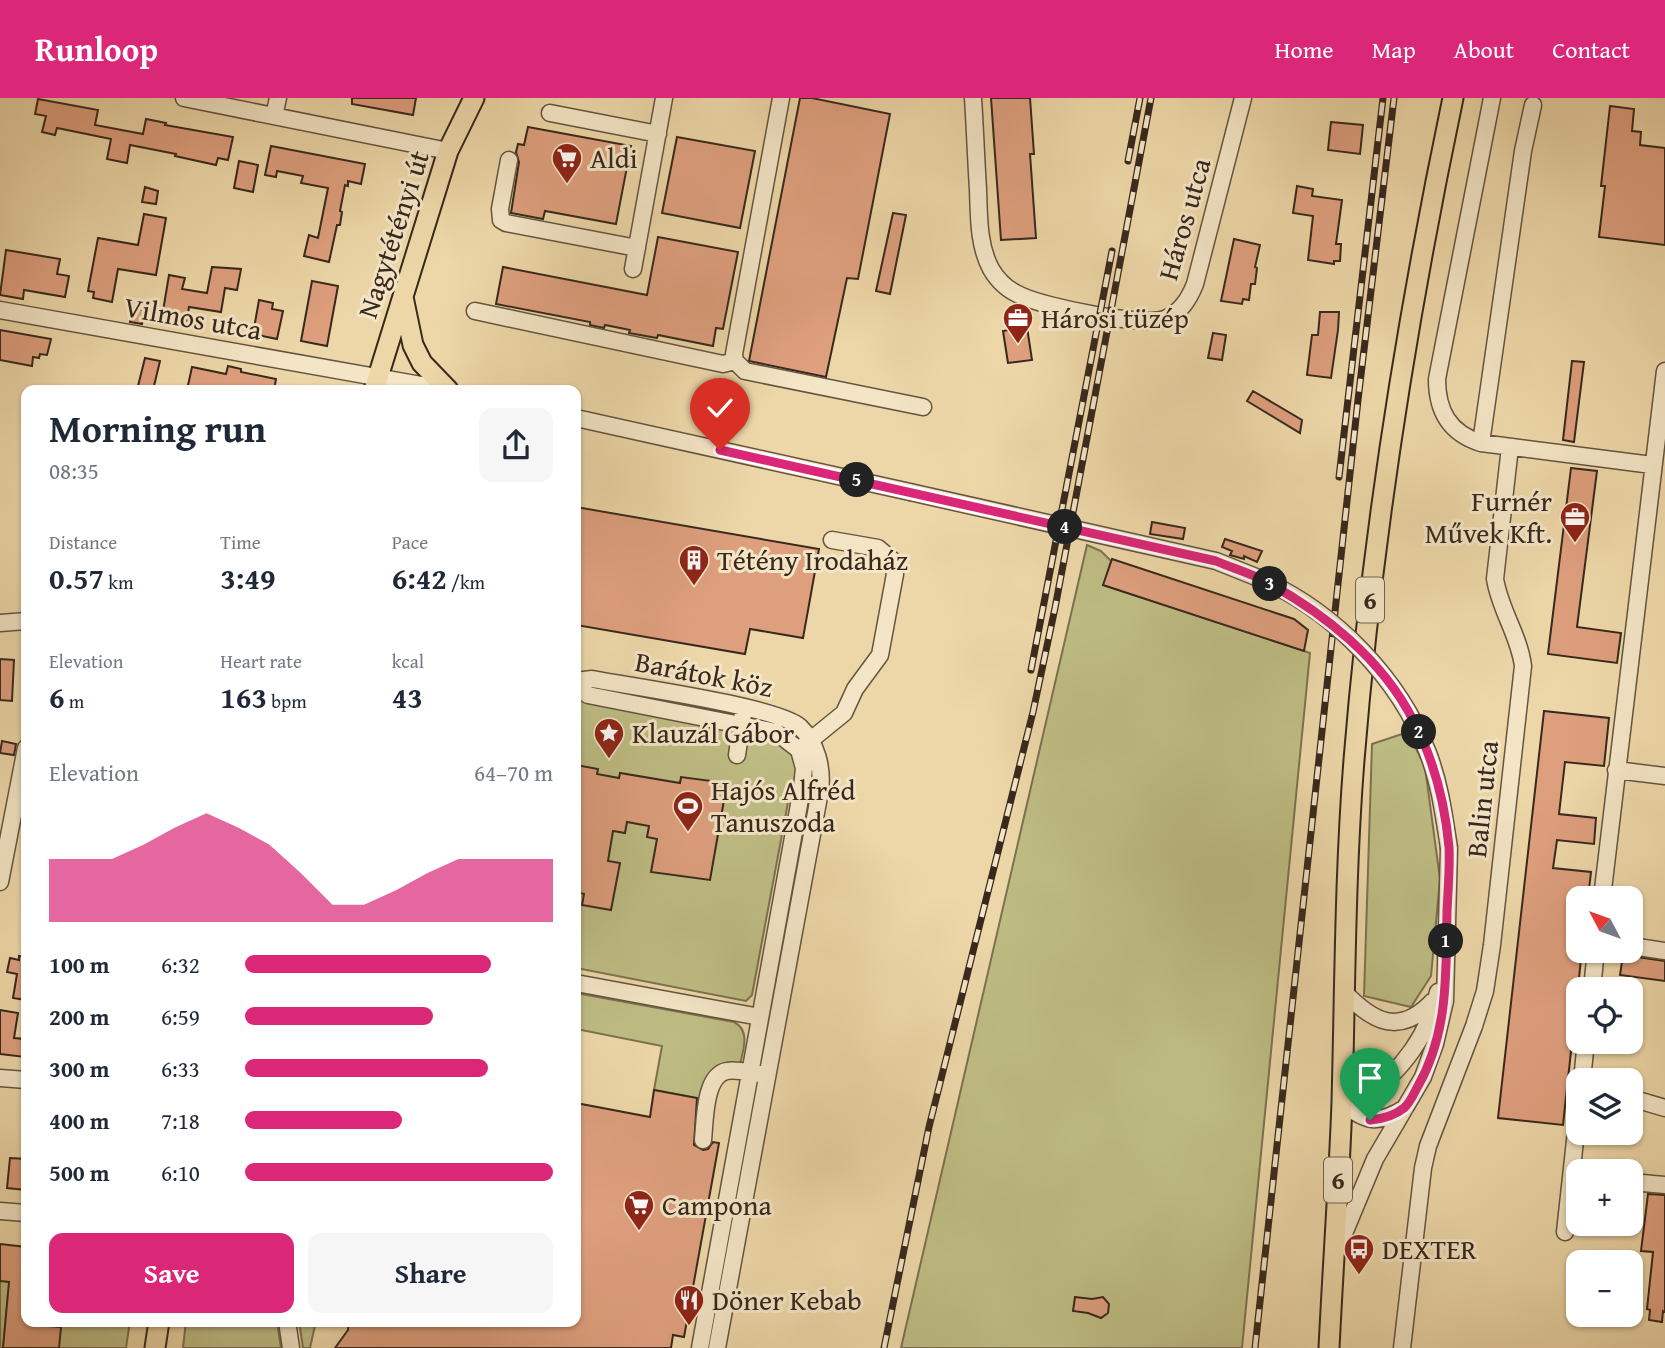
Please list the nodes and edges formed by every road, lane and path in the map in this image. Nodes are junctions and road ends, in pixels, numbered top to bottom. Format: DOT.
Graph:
graph roads {
  1 [pos="184,98"];
  2 [pos="278,98"];
  3 [pos="474,98"];
  4 [pos="664,98"];
  5 [pos="781,98"];
  6 [pos="973,98"];
  7 [pos="1243,98"];
  8 [pos="1453,98"];
  9 [pos="1492,98"];
  10 [pos="1533,105"];
  11 [pos="550,113"];
  12 [pos="274,116"];
  13 [pos="658,134"];
  14 [pos="448,151"];
  15 [pos="509,160"];
  16 [pos="637,248"];
  17 [pos="633,269"];
  18 [pos="402,293"];
  19 [pos="0,310"];
  20 [pos="475,311"];
  21 [pos="735,361"];
  22 [pos="1665,371"];
  23 [pos="375,384"];
  24 [pos="444,385"];
  25 [pos="923,407"];
  26 [pos="581,419"];
  27 [pos="1481,443"];
  28 [pos="1510,447"];
  29 [pos="1653,465"];
  30 [pos="832,540"];
  31 [pos="21,621"];
  32 [pos="0,623"];
  33 [pos="581,680"];
  34 [pos="581,690"];
  35 [pos="744,708"];
  36 [pos="742,724"];
  37 [pos="805,746"];
  38 [pos="737,755"];
  39 [pos="1616,770"];
  40 [pos="21,774"];
  41 [pos="1665,776"];
  42 [pos="0,882"];
  43 [pos="1603,886"];
  44 [pos="1643,948"];
  45 [pos="1665,951"];
  46 [pos="1446,955"];
  47 [pos="581,984"];
  48 [pos="1344,992"];
  49 [pos="1437,997"];
  50 [pos="760,1017"];
  51 [pos="758,1074"];
  52 [pos="0,1078"];
  53 [pos="21,1080"];
  54 [pos="1643,1102"];
  55 [pos="1342,1103"];
  56 [pos="1406,1107"];
  57 [pos="1665,1108"];
  58 [pos="703,1140"];
  59 [pos="1643,1183"];
  60 [pos="1665,1185"];
  61 [pos="0,1211"];
  62 [pos="21,1213"];
  63 [pos="1566,1226"];
  64 [pos="1565,1232"];
  65 [pos="1334,1257"];
  66 [pos="158,1327"];
  67 [pos="288,1327"];
  68 [pos="155,1348"];
  69 [pos="290,1348"];
  70 [pos="700,1348"];
  71 [pos="716,1348"];
  72 [pos="1329,1348"];
  73 [pos="1402,1348"];
  1 -- 12 [label="street"];
  2 -- 12 [label="street"];
  3 -- 14 [label="main road, Nagytétényi út"];
  4 -- 13 [label="street"];
  5 -- 21 [label="street"];
  6 -- 7 [label="street, Háros utca"];
  8 -- 48 [label="main road, 6"];
  9 -- 27 [label="street"];
  10 -- 27 [label="street"];
  11 -- 13 [label="street"];
  12 -- 14 [label="street"];
  13 -- 16 [label="street"];
  14 -- 18 [label="main road, Nagytétényi út"];
  15 -- 16 [label="street"];
  16 -- 17 [label="street"];
  18 -- 23 [label="main road, Nagytétényi út"];
  18 -- 24 [label="main road"];
  19 -- 23 [label="street, Vilmos utca"];
  20 -- 21 [label="street"];
  21 -- 25 [label="street"];
  22 -- 29 [label="street"];
  26 -- 46 [label="street, bridge"];
  27 -- 28 [label="street"];
  28 -- 29 [label="street"];
  28 -- 73 [label="street, Balin utca"];
  29 -- 39 [label="street"];
  30 -- 37 [label="street"];
  31 -- 32 [label="street"];
  33 -- 35 [label="street, Barátok köz"];
  34 -- 36 [label="street, Barátok köz"];
  35 -- 36 [label="street"];
  35 -- 37 [label="street, Barátok köz"];
  36 -- 37 [label="street, Barátok köz"];
  36 -- 38 [label="street"];
  37 -- 50 [label="street"];
  37 -- 51 [label="street"];
  39 -- 41 [label="street"];
  39 -- 43 [label="street"];
  40 -- 42 [label="street"];
  44 -- 45 [label="street"];
  46 -- 49 [label="street"];
  46 -- 56 [label="street"];
  47 -- 50 [label="street"];
  48 -- 49 [label="street"];
  48 -- 55 [label="main road, 6"];
  49 -- 55 [label="street"];
  50 -- 51 [label="street"];
  51 -- 58 [label="street"];
  51 -- 70 [label="street"];
  51 -- 71 [label="street"];
  52 -- 53 [label="street"];
  54 -- 57 [label="street"];
  55 -- 56 [label="street"];
  55 -- 65 [label="main road, 6"];
  56 -- 65 [label="street"];
  59 -- 60 [label="street"];
  61 -- 62 [label="street"];
  63 -- 64 [label="street"];
  65 -- 72 [label="main road, 6"];
  66 -- 68 [label="main road"];
  67 -- 69 [label="street"];
}
